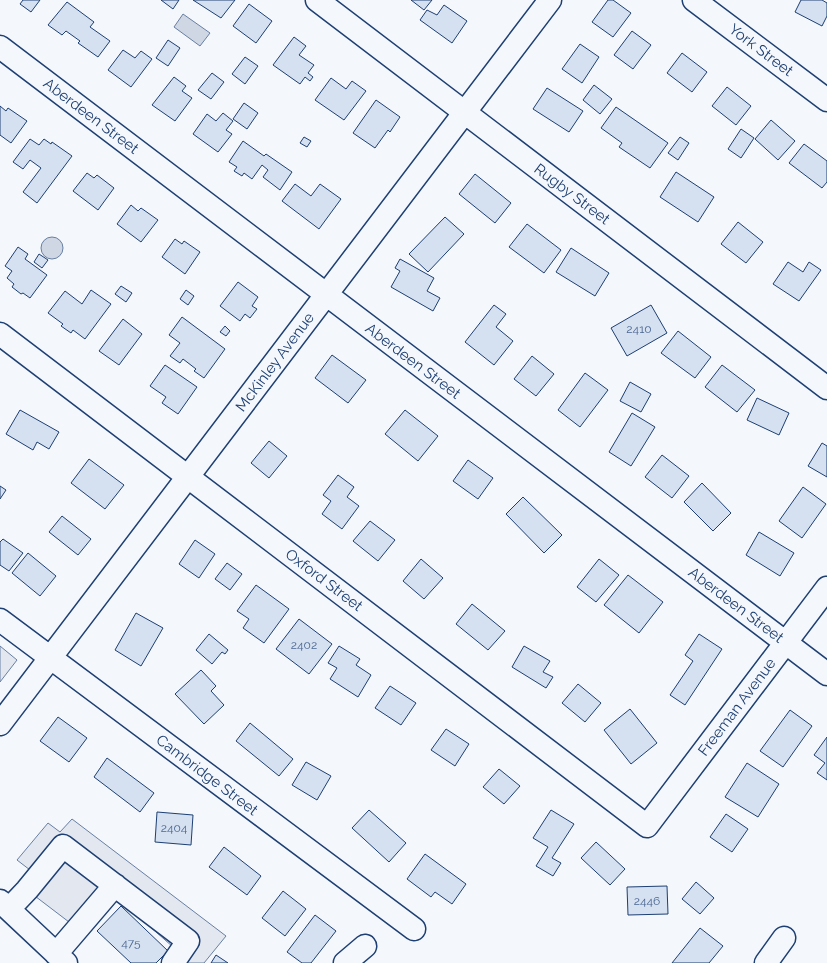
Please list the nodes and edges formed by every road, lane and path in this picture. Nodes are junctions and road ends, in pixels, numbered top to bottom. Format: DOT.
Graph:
graph roads {
  1 [pos="316,0"];
  2 [pos="550,0"];
  3 [pos="694,0"];
  4 [pos="0,47"];
  5 [pos="827,100"];
  6 [pos="465,112"];
  7 [pos="326,295"];
  8 [pos="0,334"];
  9 [pos="827,388"];
  10 [pos="187,476"];
  11 [pos="827,588"];
  12 [pos="0,620"];
  13 [pos="785,643"];
  14 [pos="50,658"];
  15 [pos="827,674"];
  16 [pos="0,724"];
  17 [pos="647,826"];
  18 [pos="115,885"];
  19 [pos="4,905"];
  20 [pos="414,929"];
  21 [pos="784,938"];
  22 [pos="365,946"];
  23 [pos="61,958"];
  24 [pos="173,963"];
  25 [pos="345,963"];
  26 [pos="766,963"];
  1 -- 6 [label="street, Rugby Street"];
  2 -- 6 [label="street, McKinley Avenue"];
  3 -- 5 [label="street, York Street"];
  4 -- 7 [label="street, Aberdeen Street"];
  6 -- 7 [label="street, McKinley Avenue"];
  6 -- 9 [label="street, Rugby Street"];
  7 -- 10 [label="street, McKinley Avenue"];
  7 -- 13 [label="street, Aberdeen Street"];
  8 -- 10 [label="street, Oxford Street"];
  10 -- 14 [label="street, McKinley Avenue"];
  10 -- 17 [label="street, Oxford Street"];
  11 -- 13 [label="street, Freeman Avenue"];
  12 -- 14 [label="street, Cambridge Street"];
  13 -- 15 [label="street, Aberdeen Street"];
  13 -- 17 [label="street, Freeman Avenue"];
  14 -- 16 [label="street, McKinley Avenue"];
  14 -- 20 [label="street, Cambridge Street"];
  18 -- 19 [label="street"];
  18 -- 23 [label="street"];
  18 -- 24 [label="street"];
  19 -- 23 [label="street"];
  21 -- 26 [label="street"];
  22 -- 25 [label="street"];
}
